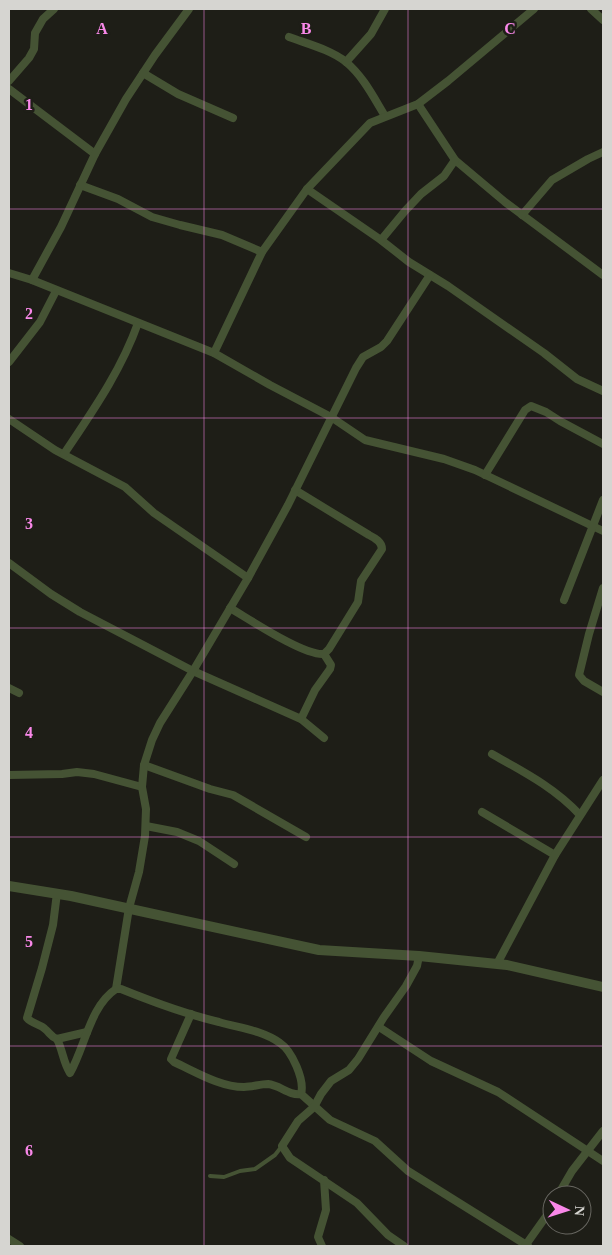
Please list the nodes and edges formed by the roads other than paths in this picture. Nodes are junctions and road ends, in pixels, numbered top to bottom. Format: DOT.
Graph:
graph roads {
  1 [pos="54,9"];
  2 [pos="189,9"];
  3 [pos="385,9"];
  4 [pos="534,9"];
  5 [pos="591,9"];
  6 [pos="603,20"];
  7 [pos="289,37"];
  8 [pos="346,62"];
  9 [pos="143,73"];
  10 [pos="9,79"];
  11 [pos="9,90"];
  12 [pos="418,104"];
  13 [pos="385,116"];
  14 [pos="233,118"];
  15 [pos="603,152"];
  16 [pos="95,154"];
  17 [pos="455,160"];
  18 [pos="80,185"];
  19 [pos="307,189"];
  20 [pos="522,215"];
  21 [pos="382,240"];
  22 [pos="262,252"];
  23 [pos="602,272"];
  24 [pos="9,273"];
  25 [pos="430,275"];
  26 [pos="32,280"];
  27 [pos="56,291"];
  28 [pos="138,323"];
  29 [pos="214,353"];
  30 [pos="9,362"];
  31 [pos="603,392"];
  32 [pos="331,416"];
  33 [pos="9,419"];
  34 [pos="603,444"];
  35 [pos="64,454"];
  36 [pos="485,475"];
  37 [pos="296,490"];
  38 [pos="603,500"];
  39 [pos="594,526"];
  40 [pos="603,531"];
  41 [pos="9,563"];
  42 [pos="248,578"];
  43 [pos="603,588"];
  44 [pos="564,600"];
  45 [pos="230,608"];
  46 [pos="324,654"];
  47 [pos="193,671"];
  48 [pos="9,688"];
  49 [pos="19,692"];
  50 [pos="603,692"];
  51 [pos="300,719"];
  52 [pos="324,738"];
  53 [pos="492,754"];
  54 [pos="144,765"];
  55 [pos="9,775"];
  56 [pos="603,780"];
  57 [pos="142,787"];
  58 [pos="482,812"];
  59 [pos="580,815"];
  60 [pos="146,826"];
  61 [pos="306,836"];
  62 [pos="555,855"];
  63 [pos="234,864"];
  64 [pos="9,886"];
  65 [pos="56,893"];
  66 [pos="129,908"];
  67 [pos="419,956"];
  68 [pos="497,964"];
  69 [pos="603,987"];
  70 [pos="116,989"];
  71 [pos="191,1014"];
  72 [pos="378,1027"];
  73 [pos="87,1032"];
  74 [pos="57,1039"];
  75 [pos="301,1094"];
  76 [pos="314,1107"];
  77 [pos="603,1131"];
  78 [pos="282,1146"];
  79 [pos="588,1150"];
  80 [pos="603,1161"];
  81 [pos="210,1176"];
  82 [pos="324,1180"];
  83 [pos="564,1185"];
  84 [pos="542,1223"];
  85 [pos="9,1239"];
  86 [pos="20,1246"];
  87 [pos="322,1246"];
  88 [pos="404,1246"];
  89 [pos="526,1246"];
  1 -- 10 [label="street"];
  2 -- 9 [label="street"];
  3 -- 8 [label="street"];
  4 -- 12 [label="street"];
  5 -- 6 [label="street"];
  7 -- 8 [label="street"];
  8 -- 13 [label="street"];
  9 -- 14 [label="street"];
  9 -- 16 [label="street"];
  11 -- 16 [label="street"];
  12 -- 13 [label="street"];
  12 -- 17 [label="street"];
  13 -- 19 [label="street"];
  15 -- 20 [label="street"];
  16 -- 18 [label="street"];
  17 -- 20 [label="street"];
  17 -- 21 [label="street"];
  18 -- 22 [label="street"];
  18 -- 26 [label="street"];
  19 -- 21 [label="street"];
  19 -- 22 [label="street"];
  20 -- 23 [label="street"];
  21 -- 25 [label="street"];
  22 -- 29 [label="street"];
  24 -- 26 [label="street"];
  25 -- 31 [label="street"];
  25 -- 32 [label="street"];
  26 -- 27 [label="street"];
  27 -- 28 [label="street"];
  27 -- 30 [label="street"];
  28 -- 29 [label="street"];
  28 -- 35 [label="street"];
  29 -- 32 [label="street"];
  32 -- 36 [label="street"];
  32 -- 37 [label="street"];
  33 -- 35 [label="street"];
  34 -- 36 [label="street"];
  35 -- 42 [label="street"];
  36 -- 39 [label="street"];
  37 -- 42 [label="street"];
  37 -- 46 [label="street"];
  38 -- 39 [label="street"];
  39 -- 40 [label="street"];
  39 -- 44 [label="street"];
  41 -- 47 [label="street"];
  42 -- 45 [label="street"];
  43 -- 50 [label="street"];
  45 -- 46 [label="street"];
  45 -- 47 [label="street"];
  46 -- 51 [label="street"];
  47 -- 51 [label="street"];
  47 -- 54 [label="street"];
  48 -- 49 [label="street"];
  51 -- 52 [label="street"];
  53 -- 59 [label="street"];
  54 -- 57 [label="street"];
  54 -- 61 [label="street"];
  55 -- 57 [label="street"];
  56 -- 59 [label="street"];
  57 -- 60 [label="street"];
  58 -- 62 [label="street"];
  59 -- 62 [label="street"];
  60 -- 63 [label="street"];
  60 -- 66 [label="street"];
  62 -- 68 [label="street"];
  64 -- 65 [label="street"];
  65 -- 66 [label="street"];
  65 -- 74 [label="street"];
  66 -- 67 [label="street"];
  66 -- 70 [label="street"];
  67 -- 68 [label="street"];
  67 -- 72 [label="street"];
  68 -- 69 [label="street"];
  70 -- 71 [label="street"];
  70 -- 73 [label="street"];
  71 -- 75 [label="street"];
  71 -- 75 [label="street"];
  72 -- 76 [label="street"];
  72 -- 79 [label="street"];
  73 -- 74 [label="street"];
  73 -- 74 [label="street"];
  75 -- 76 [label="street"];
  76 -- 78 [label="street"];
  76 -- 89 [label="street"];
  77 -- 79 [label="street"];
  78 -- 81 [label="lane"];
  78 -- 82 [label="street"];
  79 -- 80 [label="street"];
  79 -- 83 [label="street"];
  82 -- 87 [label="street"];
  82 -- 88 [label="street"];
  84 -- 89 [label="street"];
  85 -- 86 [label="street"];
}
